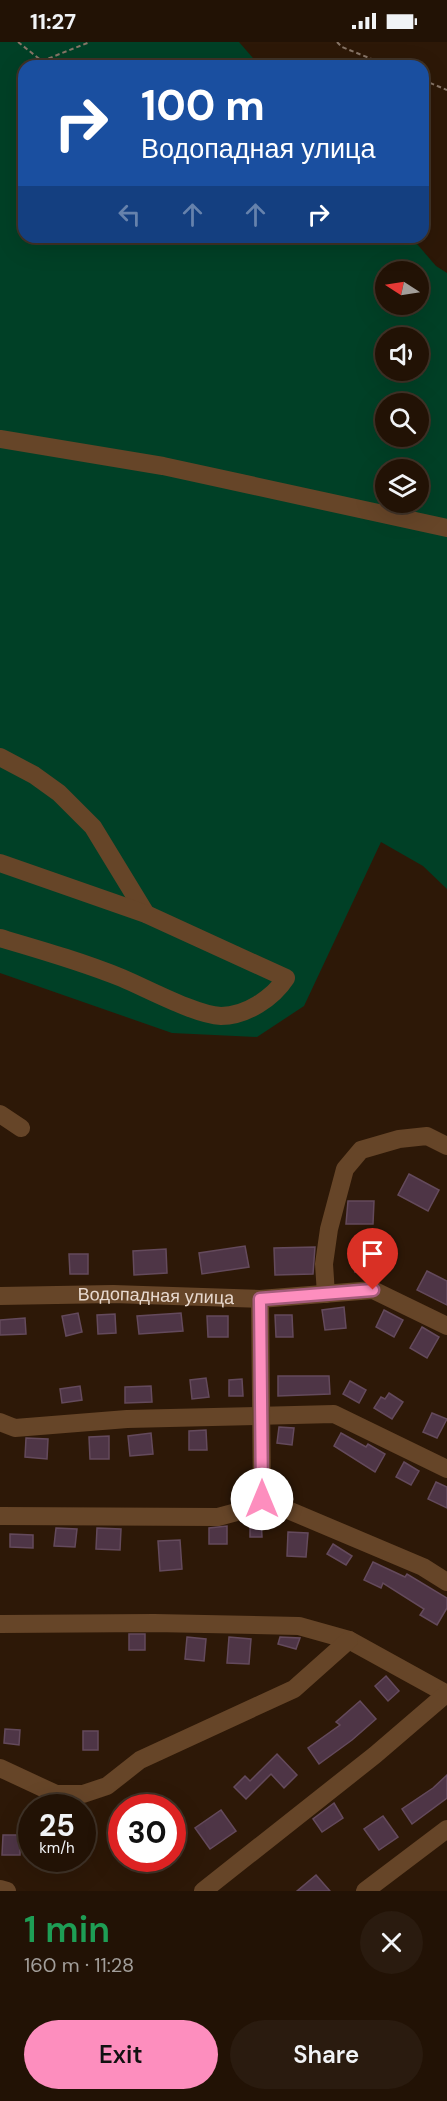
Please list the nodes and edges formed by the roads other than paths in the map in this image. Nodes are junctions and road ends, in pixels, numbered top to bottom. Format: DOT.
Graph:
graph roads {
  1 [pos="0,439"];
  2 [pos="447,528"];
  3 [pos="0,757"];
  4 [pos="0,863"];
  5 [pos="146,914"];
  6 [pos="0,938"];
  7 [pos="0,1114"];
  8 [pos="21,1128"];
  9 [pos="447,1146"];
  10 [pos="326,1294"];
  11 [pos="0,1296"];
  12 [pos="260,1299"];
  13 [pos="447,1326"];
  14 [pos="261,1415"];
  15 [pos="0,1422"];
  16 [pos="447,1469"];
  17 [pos="262,1499"];
  18 [pos="0,1516"];
  19 [pos="447,1582"];
  20 [pos="0,1624"];
  21 [pos="349,1640"];
  22 [pos="446,1694"];
  23 [pos="0,1768"];
  24 [pos="447,1829"];
  25 [pos="0,1889"];
  26 [pos="7,1891"];
  27 [pos="204,1891"];
  28 [pos="364,1891"];
  1 -- 2 [label="street"];
  3 -- 5 [label="street"];
  4 -- 5 [label="street"];
  5 -- 6 [label="street"];
  7 -- 8 [label="street"];
  9 -- 10 [label="street"];
  10 -- 12 [label="street, Водопадная улица"];
  10 -- 13 [label="street, Водопадная улица"];
  11 -- 12 [label="street, Водопадная улица"];
  12 -- 14 [label="street"];
  14 -- 15 [label="street"];
  14 -- 16 [label="street"];
  14 -- 17 [label="street"];
  17 -- 18 [label="street"];
  17 -- 19 [label="street"];
  20 -- 21 [label="street"];
  21 -- 22 [label="street"];
  21 -- 23 [label="street"];
  22 -- 27 [label="street"];
  24 -- 28 [label="street"];
  25 -- 26 [label="street"];
}
